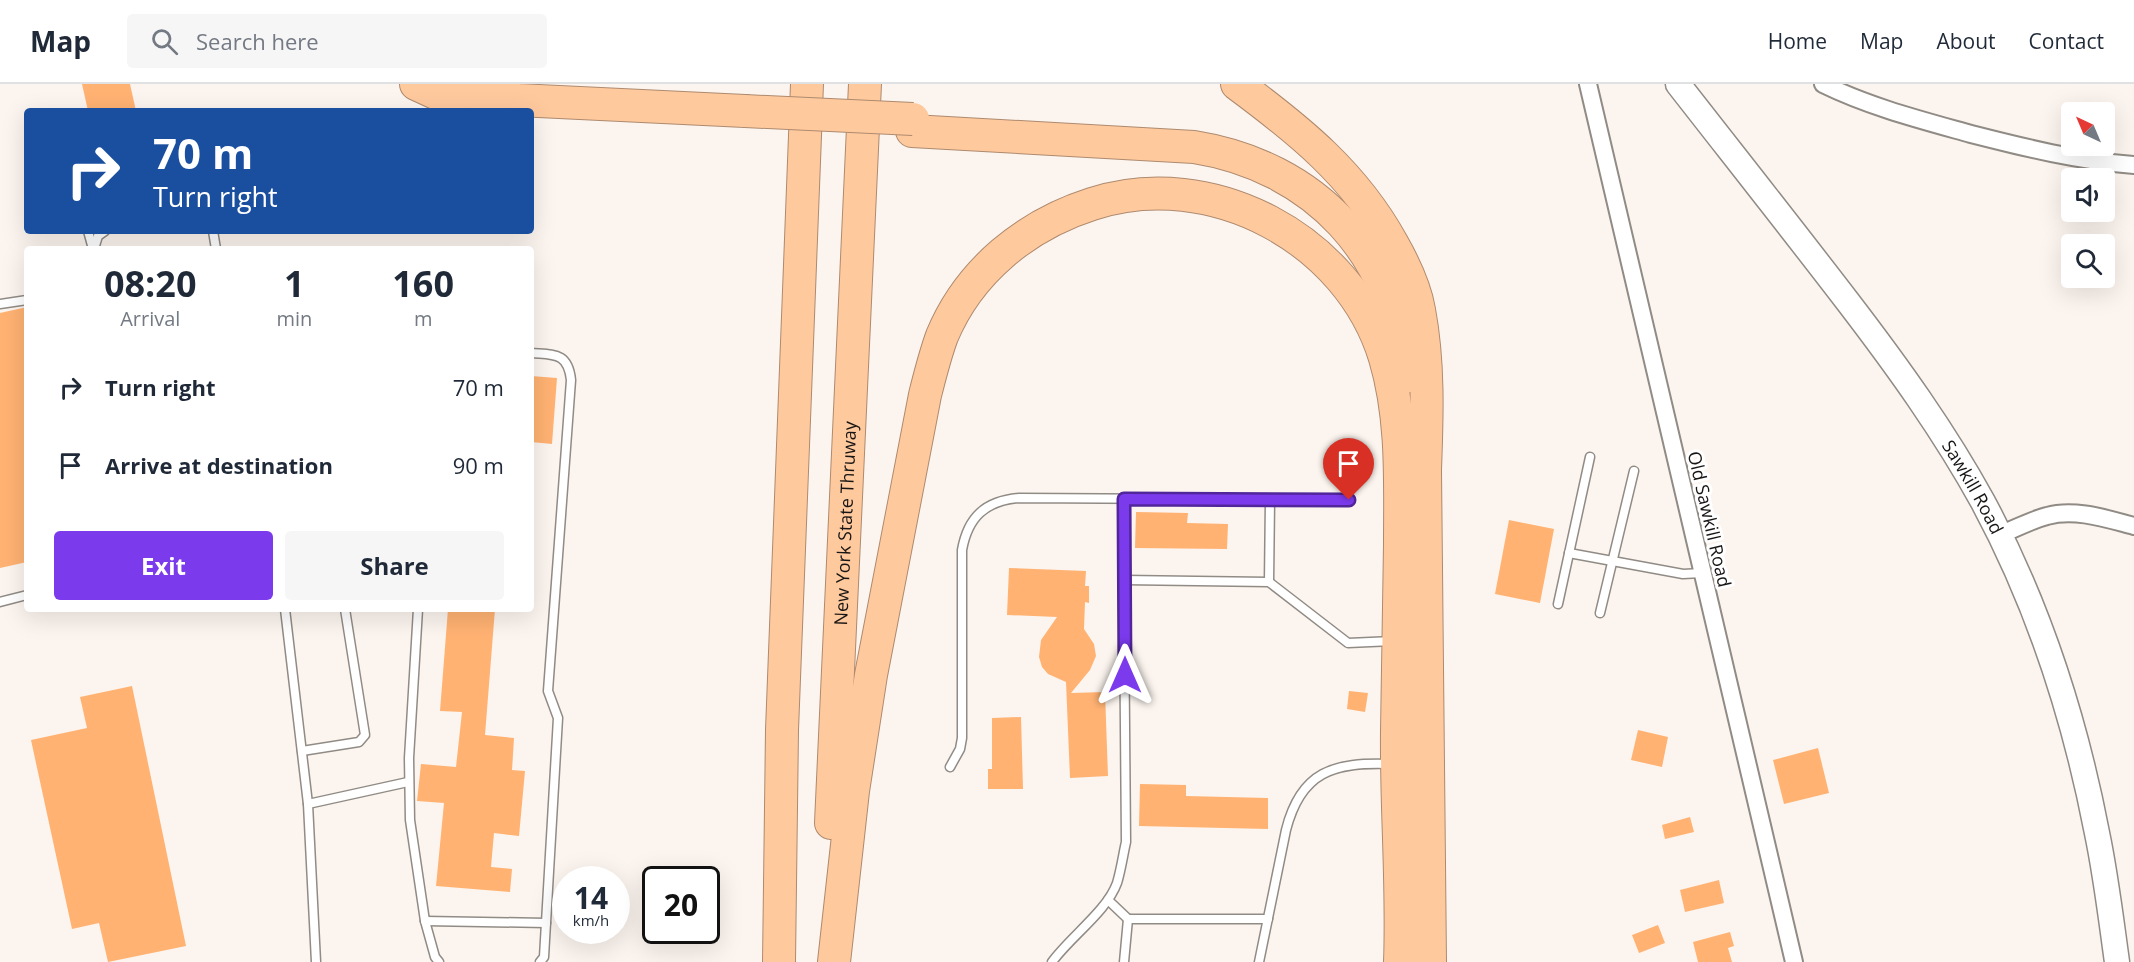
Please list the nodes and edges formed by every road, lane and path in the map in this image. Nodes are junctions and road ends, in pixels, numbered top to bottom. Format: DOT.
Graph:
graph roads {
  1 [pos="416,84"];
  2 [pos="446,84"];
  3 [pos="799,84"];
  4 [pos="807,84"];
  5 [pos="865,84"];
  6 [pos="1237,84"];
  7 [pos="1588,84"];
  8 [pos="1678,84"];
  9 [pos="1823,84"];
  10 [pos="486,108"];
  11 [pos="534,114"];
  12 [pos="744,118"];
  13 [pos="912,125"];
  14 [pos="2134,165"];
  15 [pos="804,188"];
  16 [pos="24,300"];
  17 [pos="0,304"];
  18 [pos="534,353"];
  19 [pos="1425,375"];
  20 [pos="1400,455"];
  21 [pos="1590,457"];
  22 [pos="1634,471"];
  23 [pos="1124,499"];
  24 [pos="1270,500"];
  25 [pos="1349,500"];
  26 [pos="2134,526"];
  27 [pos="1999,535"];
  28 [pos="1569,554"];
  29 [pos="1612,563"];
  30 [pos="1702,573"];
  31 [pos="1124,580"];
  32 [pos="1269,582"];
  33 [pos="24,596"];
  34 [pos="0,602"];
  35 [pos="1558,604"];
  36 [pos="285,612"];
  37 [pos="345,612"];
  38 [pos="418,612"];
  39 [pos="1600,613"];
  40 [pos="1398,641"];
  41 [pos="302,751"];
  42 [pos="1397,764"];
  43 [pos="950,767"];
  44 [pos="408,782"];
  45 [pos="308,804"];
  46 [pos="1429,892"];
  47 [pos="1108,900"];
  48 [pos="1128,919"];
  49 [pos="1268,919"];
  50 [pos="425,921"];
  51 [pos="546,923"];
  52 [pos="1408,961"];
  53 [pos="316,962"];
  54 [pos="439,962"];
  55 [pos="540,962"];
  56 [pos="779,962"];
  57 [pos="830,962"];
  58 [pos="834,962"];
  59 [pos="1052,962"];
  60 [pos="1124,962"];
  61 [pos="1259,962"];
  62 [pos="1439,962"];
  63 [pos="1794,962"];
  64 [pos="2116,962"];
  1 -- 10 [label="highway"];
  2 -- 12 [label="highway"];
  3 -- 15 [label="highway"];
  4 -- 15 [label="highway"];
  5 -- 57 [label="highway, New York State Thruway"];
  6 -- 19 [label="highway"];
  7 -- 30 [label="street, Old Sawkill Road"];
  8 -- 27 [label="street, Sawkill Road"];
  9 -- 14 [label="street"];
  11 -- 12 [label="highway"];
  12 -- 13 [label="highway"];
  13 -- 19 [label="highway"];
  13 -- 20 [label="highway"];
  15 -- 56 [label="highway"];
  16 -- 17 [label="lane"];
  18 -- 51 [label="lane"];
  19 -- 46 [label="highway"];
  20 -- 40 [label="highway"];
  20 -- 58 [label="highway"];
  21 -- 28 [label="lane"];
  22 -- 29 [label="lane"];
  23 -- 24 [label="lane"];
  23 -- 31 [label="lane"];
  23 -- 43 [label="lane"];
  24 -- 25 [label="lane"];
  24 -- 32 [label="lane"];
  26 -- 27 [label="street"];
  27 -- 64 [label="street, Sawkill Road"];
  28 -- 29 [label="lane"];
  28 -- 35 [label="lane"];
  29 -- 30 [label="lane"];
  29 -- 39 [label="lane"];
  30 -- 63 [label="street, Old Sawkill Road"];
  31 -- 32 [label="lane"];
  31 -- 47 [label="lane"];
  32 -- 40 [label="lane"];
  33 -- 34 [label="lane"];
  36 -- 41 [label="lane"];
  37 -- 41 [label="lane"];
  38 -- 44 [label="lane"];
  40 -- 42 [label="highway"];
  41 -- 45 [label="lane"];
  42 -- 49 [label="lane"];
  42 -- 52 [label="highway"];
  44 -- 45 [label="lane"];
  44 -- 50 [label="lane"];
  45 -- 53 [label="lane"];
  46 -- 52 [label="highway"];
  46 -- 62 [label="highway"];
  47 -- 48 [label="lane"];
  47 -- 59 [label="lane"];
  48 -- 49 [label="lane"];
  48 -- 60 [label="lane"];
  49 -- 61 [label="lane"];
  50 -- 51 [label="lane"];
  50 -- 54 [label="lane"];
  51 -- 55 [label="lane"];
}
